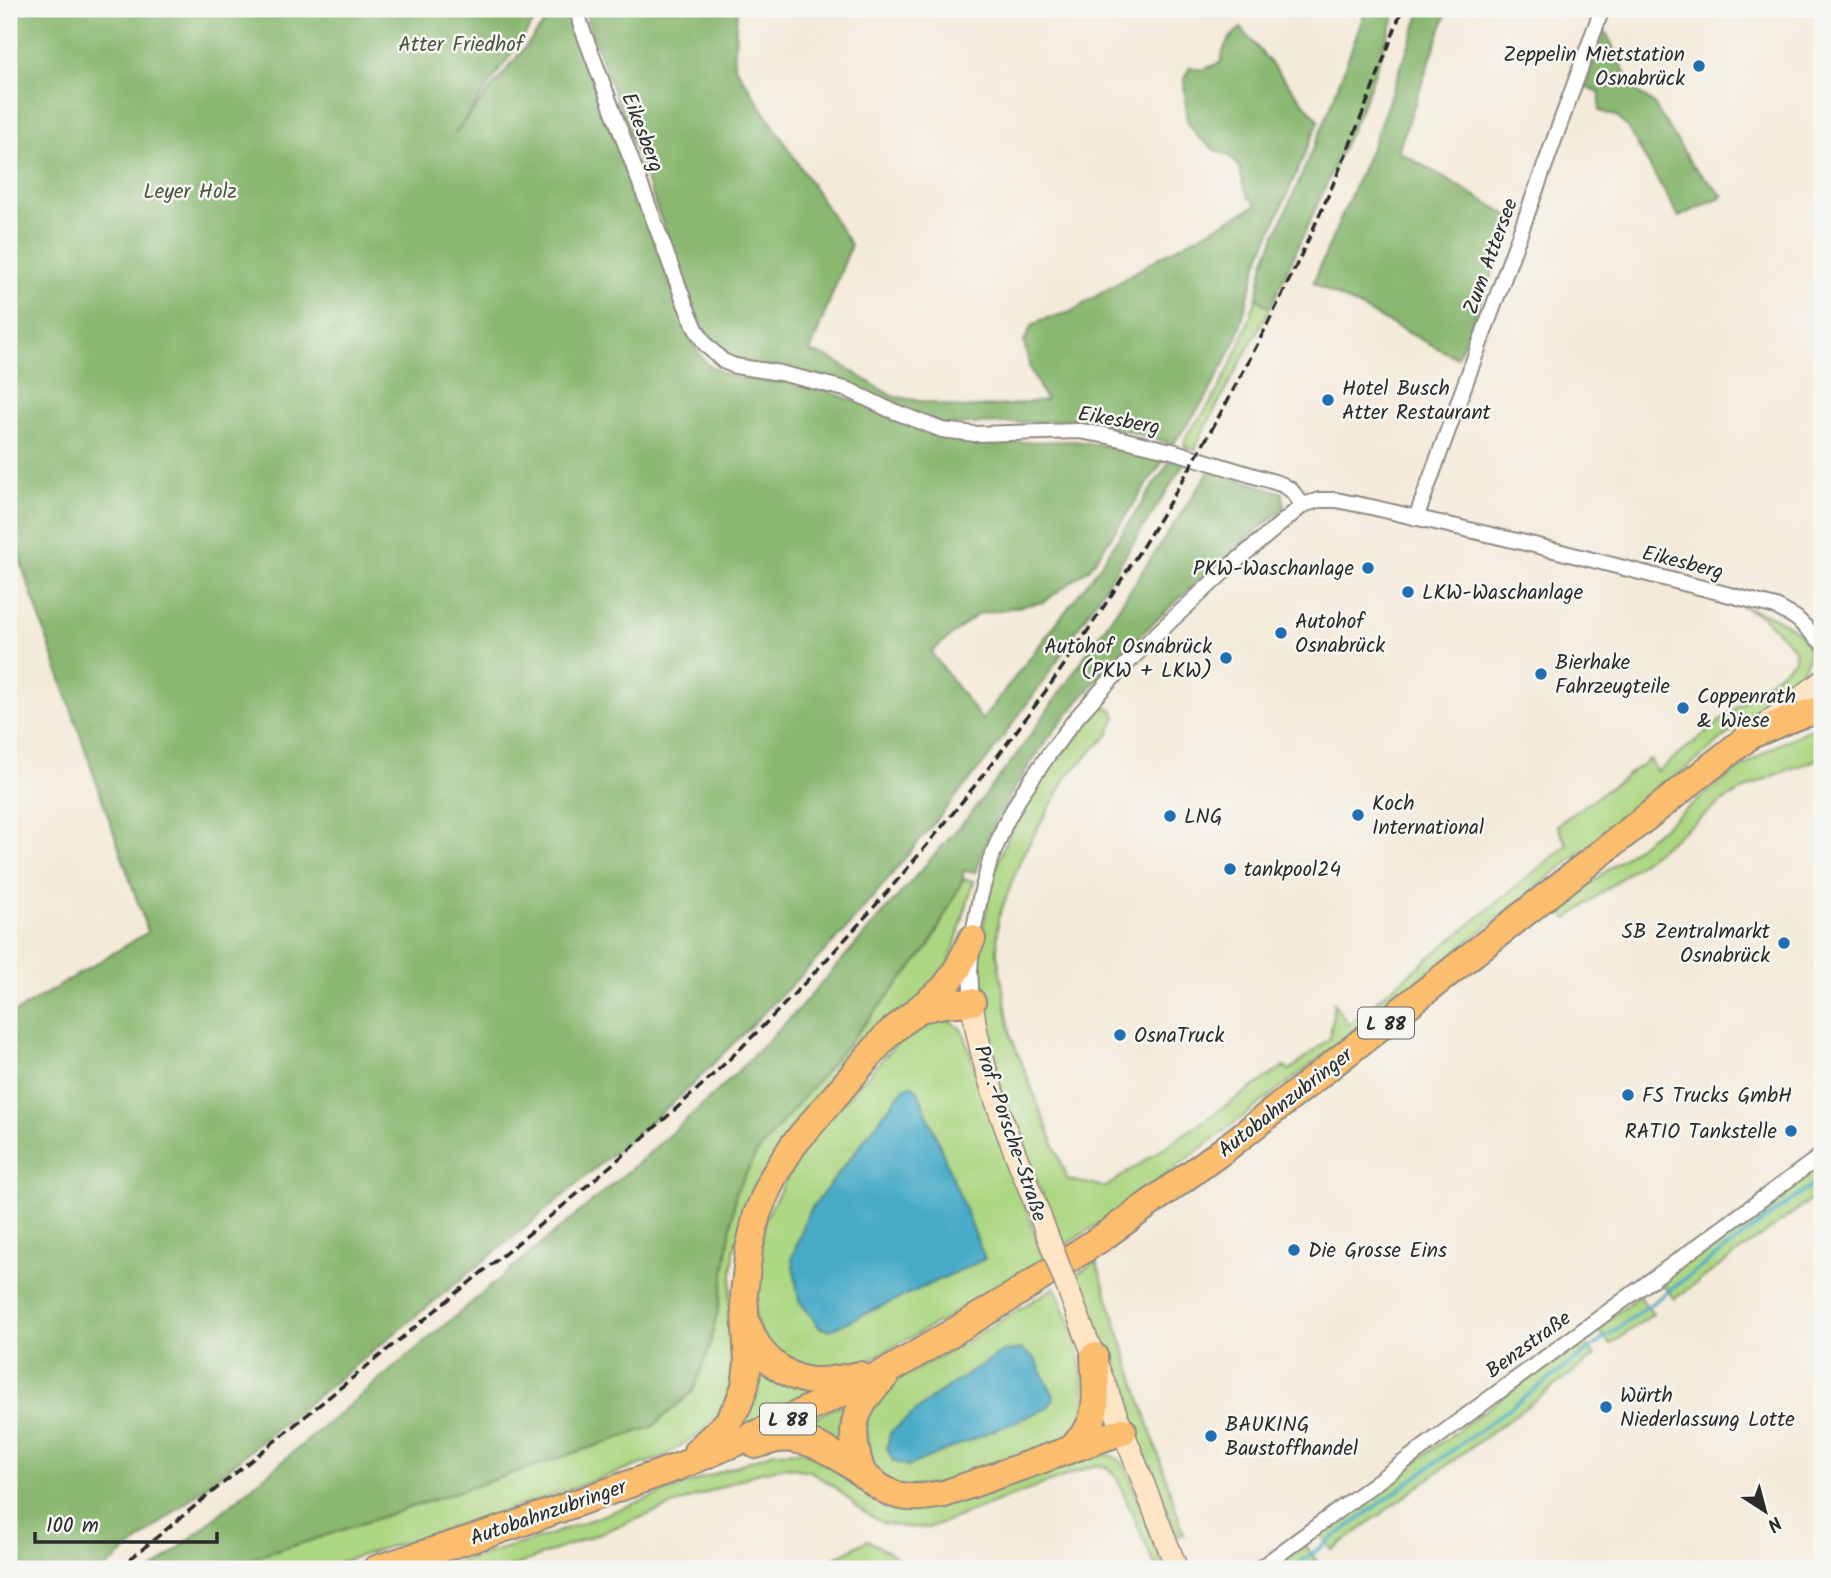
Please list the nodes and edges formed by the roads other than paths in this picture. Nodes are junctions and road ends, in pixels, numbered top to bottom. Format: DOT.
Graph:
graph roads {
  1 [pos="578,9"];
  2 [pos="1602,9"];
  3 [pos="1303,505"];
  4 [pos="1416,518"];
  5 [pos="1822,643"];
  6 [pos="1822,681"];
  7 [pos="1822,710"];
  8 [pos="1751,734"];
  9 [pos="972,939"];
  10 [pos="972,1002"];
  11 [pos="918,1009"];
  12 [pos="1822,1155"];
  13 [pos="747,1322"];
  14 [pos="1094,1356"];
  15 [pos="895,1367"];
  16 [pos="1123,1430"];
  17 [pos="1072,1448"];
  18 [pos="680,1466"];
  19 [pos="863,1475"];
  20 [pos="376,1569"];
  21 [pos="1177,1569"];
  22 [pos="1259,1569"];
  1 -- 3 [label="street, Eikesberg"];
  2 -- 4 [label="street, Zum Attersee"];
  3 -- 4 [label="street, Eikesberg"];
  3 -- 9 [label="street, Prof.-Porsche-Straße"];
  4 -- 5 [label="street, Eikesberg"];
  6 -- 8 [label="street, Autobahnzubringer / L 88"];
  7 -- 8 [label="highway"];
  8 -- 15 [label="highway, Autobahnzubringer / L 88"];
  9 -- 10 [label="street, Prof.-Porsche-Straße"];
  9 -- 11 [label="highway"];
  10 -- 11 [label="highway"];
  10 -- 14 [label="street, Prof.-Porsche-Straße, bridge"];
  11 -- 13 [label="highway"];
  12 -- 22 [label="street, Benzstraße"];
  13 -- 15 [label="highway"];
  13 -- 18 [label="highway"];
  14 -- 16 [label="street, Prof.-Porsche-Straße"];
  14 -- 17 [label="highway"];
  15 -- 18 [label="highway, L 88"];
  15 -- 19 [label="highway"];
  16 -- 17 [label="highway"];
  16 -- 21 [label="street, Prof.-Porsche-Straße"];
  17 -- 19 [label="highway"];
  18 -- 19 [label="highway"];
  18 -- 20 [label="highway, Autobahnzubringer / L 88"];
}
